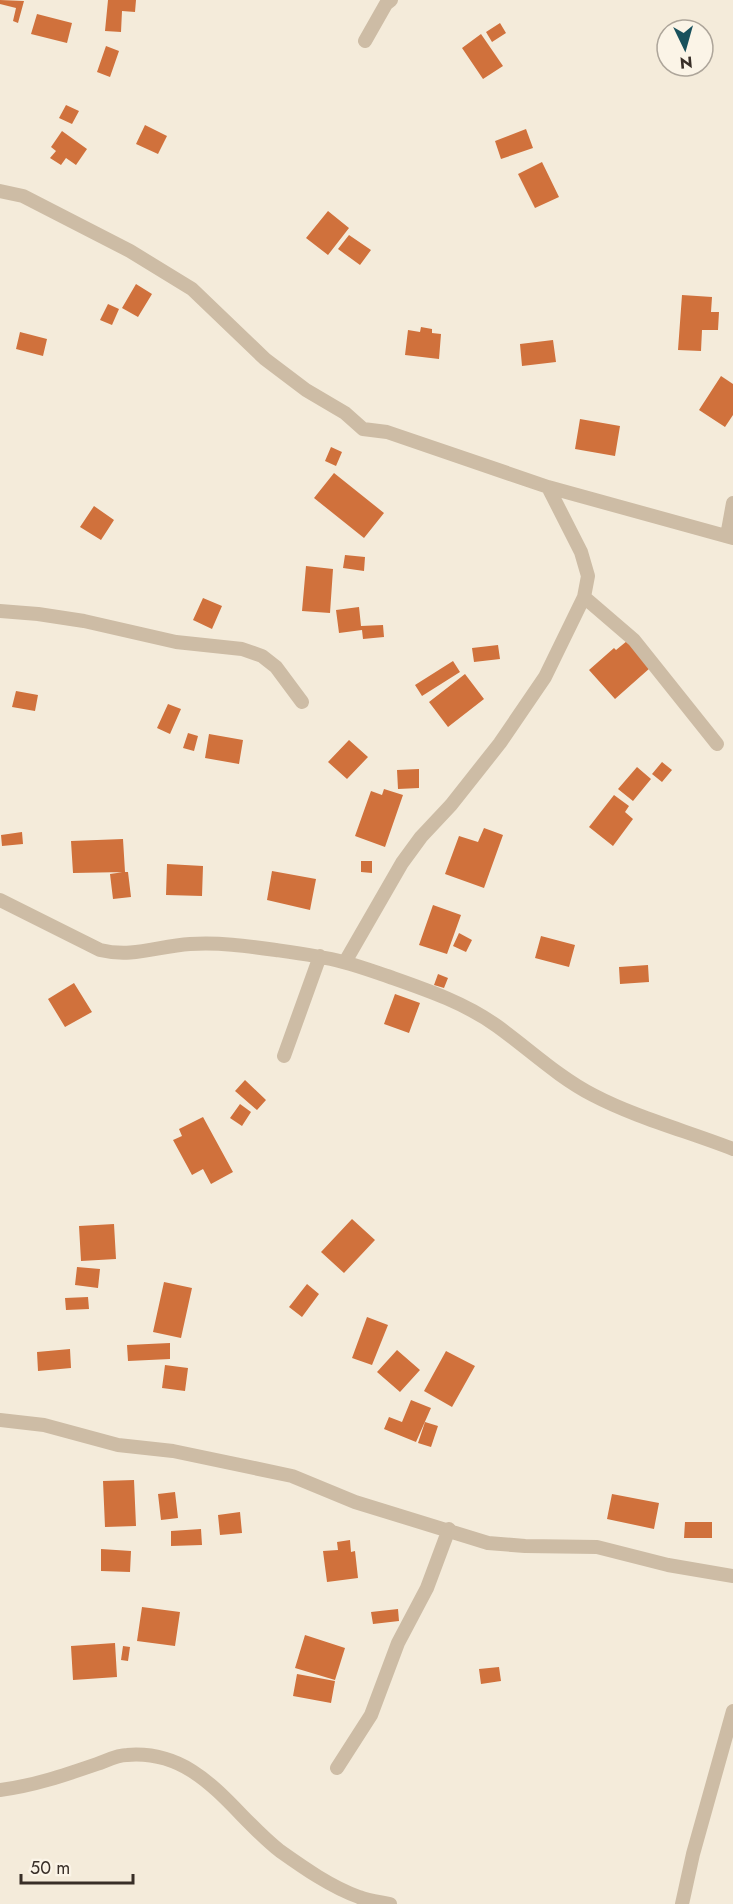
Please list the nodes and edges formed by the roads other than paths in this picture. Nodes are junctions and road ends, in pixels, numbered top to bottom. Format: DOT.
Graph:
graph roads {
  1 [pos="391,0"];
  2 [pos="365,41"];
  3 [pos="0,191"];
  4 [pos="548,487"];
  5 [pos="733,503"];
  6 [pos="730,537"];
  7 [pos="584,597"];
  8 [pos="0,611"];
  9 [pos="303,702"];
  10 [pos="717,744"];
  11 [pos="0,900"];
  12 [pos="320,956"];
  13 [pos="345,962"];
  14 [pos="284,1056"];
  15 [pos="733,1149"];
  16 [pos="0,1420"];
  17 [pos="449,1529"];
  18 [pos="733,1576"];
  19 [pos="733,1711"];
  20 [pos="336,1768"];
  21 [pos="0,1790"];
  22 [pos="390,1904"];
  23 [pos="682,1904"];
  1 -- 2 [label="street"];
  3 -- 4 [label="street"];
  4 -- 6 [label="street"];
  4 -- 7 [label="street"];
  5 -- 6 [label="street"];
  7 -- 10 [label="street"];
  7 -- 13 [label="street"];
  8 -- 9 [label="street"];
  11 -- 12 [label="street"];
  12 -- 13 [label="street"];
  12 -- 14 [label="street"];
  13 -- 15 [label="street"];
  16 -- 17 [label="street"];
  17 -- 18 [label="street"];
  17 -- 20 [label="street"];
  19 -- 23 [label="street"];
  21 -- 22 [label="street"];
}
